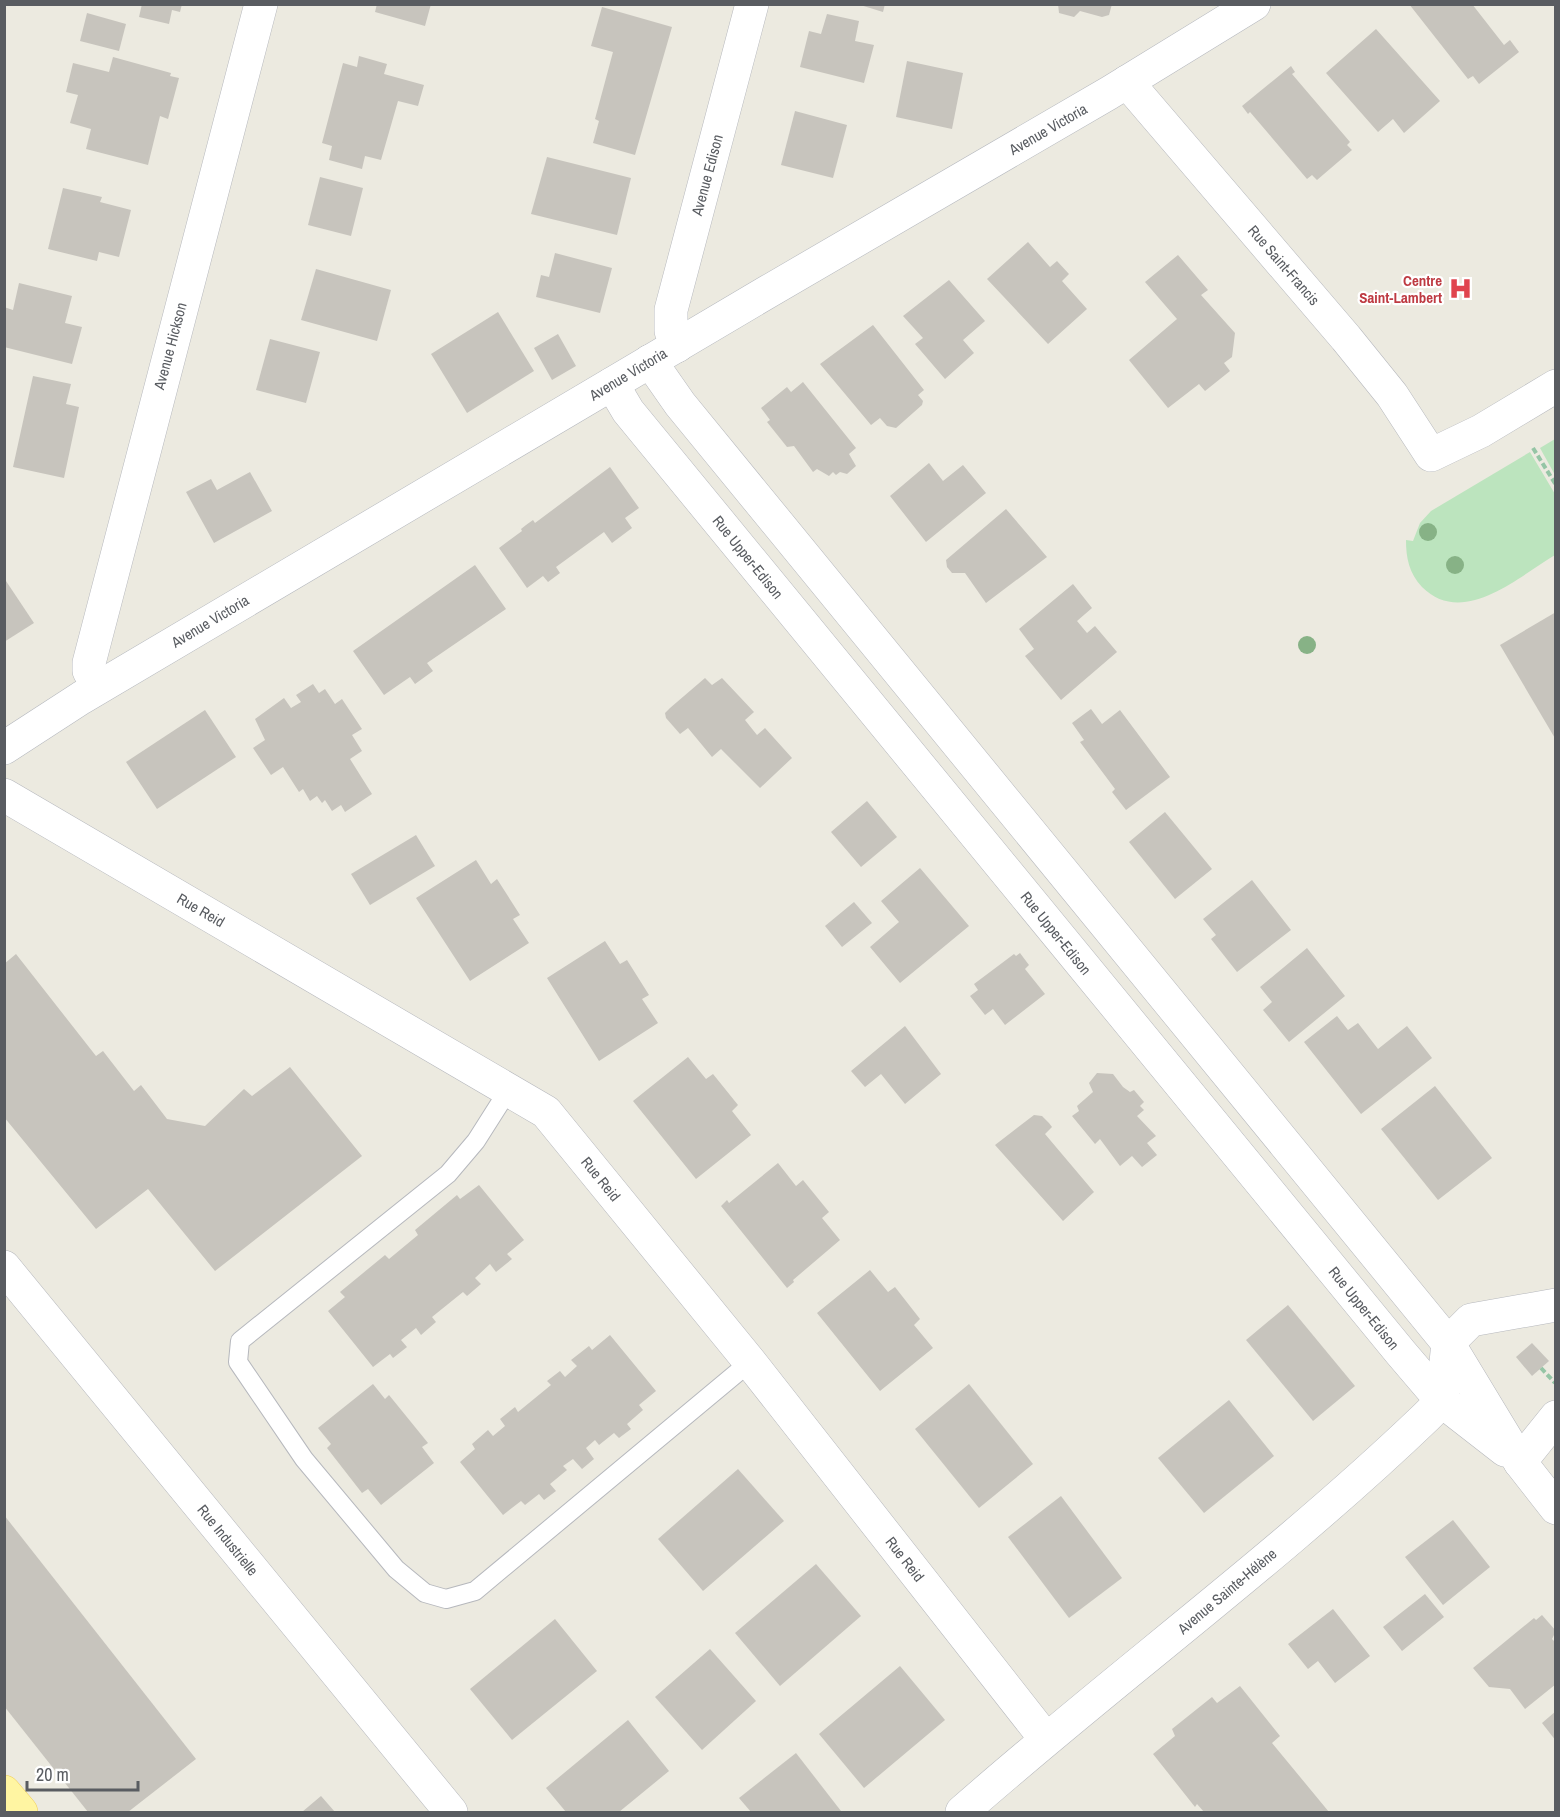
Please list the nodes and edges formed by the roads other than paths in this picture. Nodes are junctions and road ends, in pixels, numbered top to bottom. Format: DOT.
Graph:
graph roads {
  1 [pos="261,4"];
  2 [pos="752,4"];
  3 [pos="1246,7"];
  4 [pos="1127,82"];
  5 [pos="663,353"];
  6 [pos="612,384"];
  7 [pos="1556,386"];
  8 [pos="98,687"];
  9 [pos="4,748"];
  10 [pos="4,795"];
  11 [pos="509,1089"];
  12 [pos="4,1267"];
  13 [pos="1556,1305"];
  14 [pos="1448,1343"];
  15 [pos="750,1362"];
  16 [pos="1442,1401"];
  17 [pos="1556,1417"];
  18 [pos="1520,1462"];
  19 [pos="1556,1508"];
  20 [pos="1045,1738"];
  21 [pos="4,1792"];
  22 [pos="21,1812"];
  23 [pos="451,1812"];
  24 [pos="962,1812"];
  1 -- 8 [label="street, Avenue Hickson"];
  2 -- 5 [label="street, Avenue Edison"];
  3 -- 4 [label="street, Avenue Victoria"];
  4 -- 5 [label="street, Avenue Victoria"];
  4 -- 7 [label="street, Rue Saint-Francis"];
  5 -- 6 [label="street, Avenue Victoria"];
  5 -- 14 [label="street, Rue Upper-Edison"];
  6 -- 8 [label="street, Avenue Victoria"];
  6 -- 16 [label="street, Rue Upper-Edison"];
  8 -- 9 [label="street, Avenue Victoria"];
  10 -- 11 [label="street, Rue Reid"];
  11 -- 15 [label="street, Rue Reid"];
  11 -- 15 [label="lane"];
  12 -- 23 [label="street, Rue Industrielle"];
  13 -- 14 [label="street"];
  14 -- 16 [label="street"];
  14 -- 18 [label="street, Rue Upper-Edison"];
  15 -- 20 [label="street, Rue Reid"];
  16 -- 18 [label="street, Rue Upper-Edison"];
  16 -- 20 [label="street, Avenue Sainte-Hélène"];
  17 -- 18 [label="street"];
  18 -- 19 [label="street, Rue Upper-Edison"];
  20 -- 24 [label="street, Avenue Sainte-Hélène"];
  21 -- 22 [label="main road"];
}
